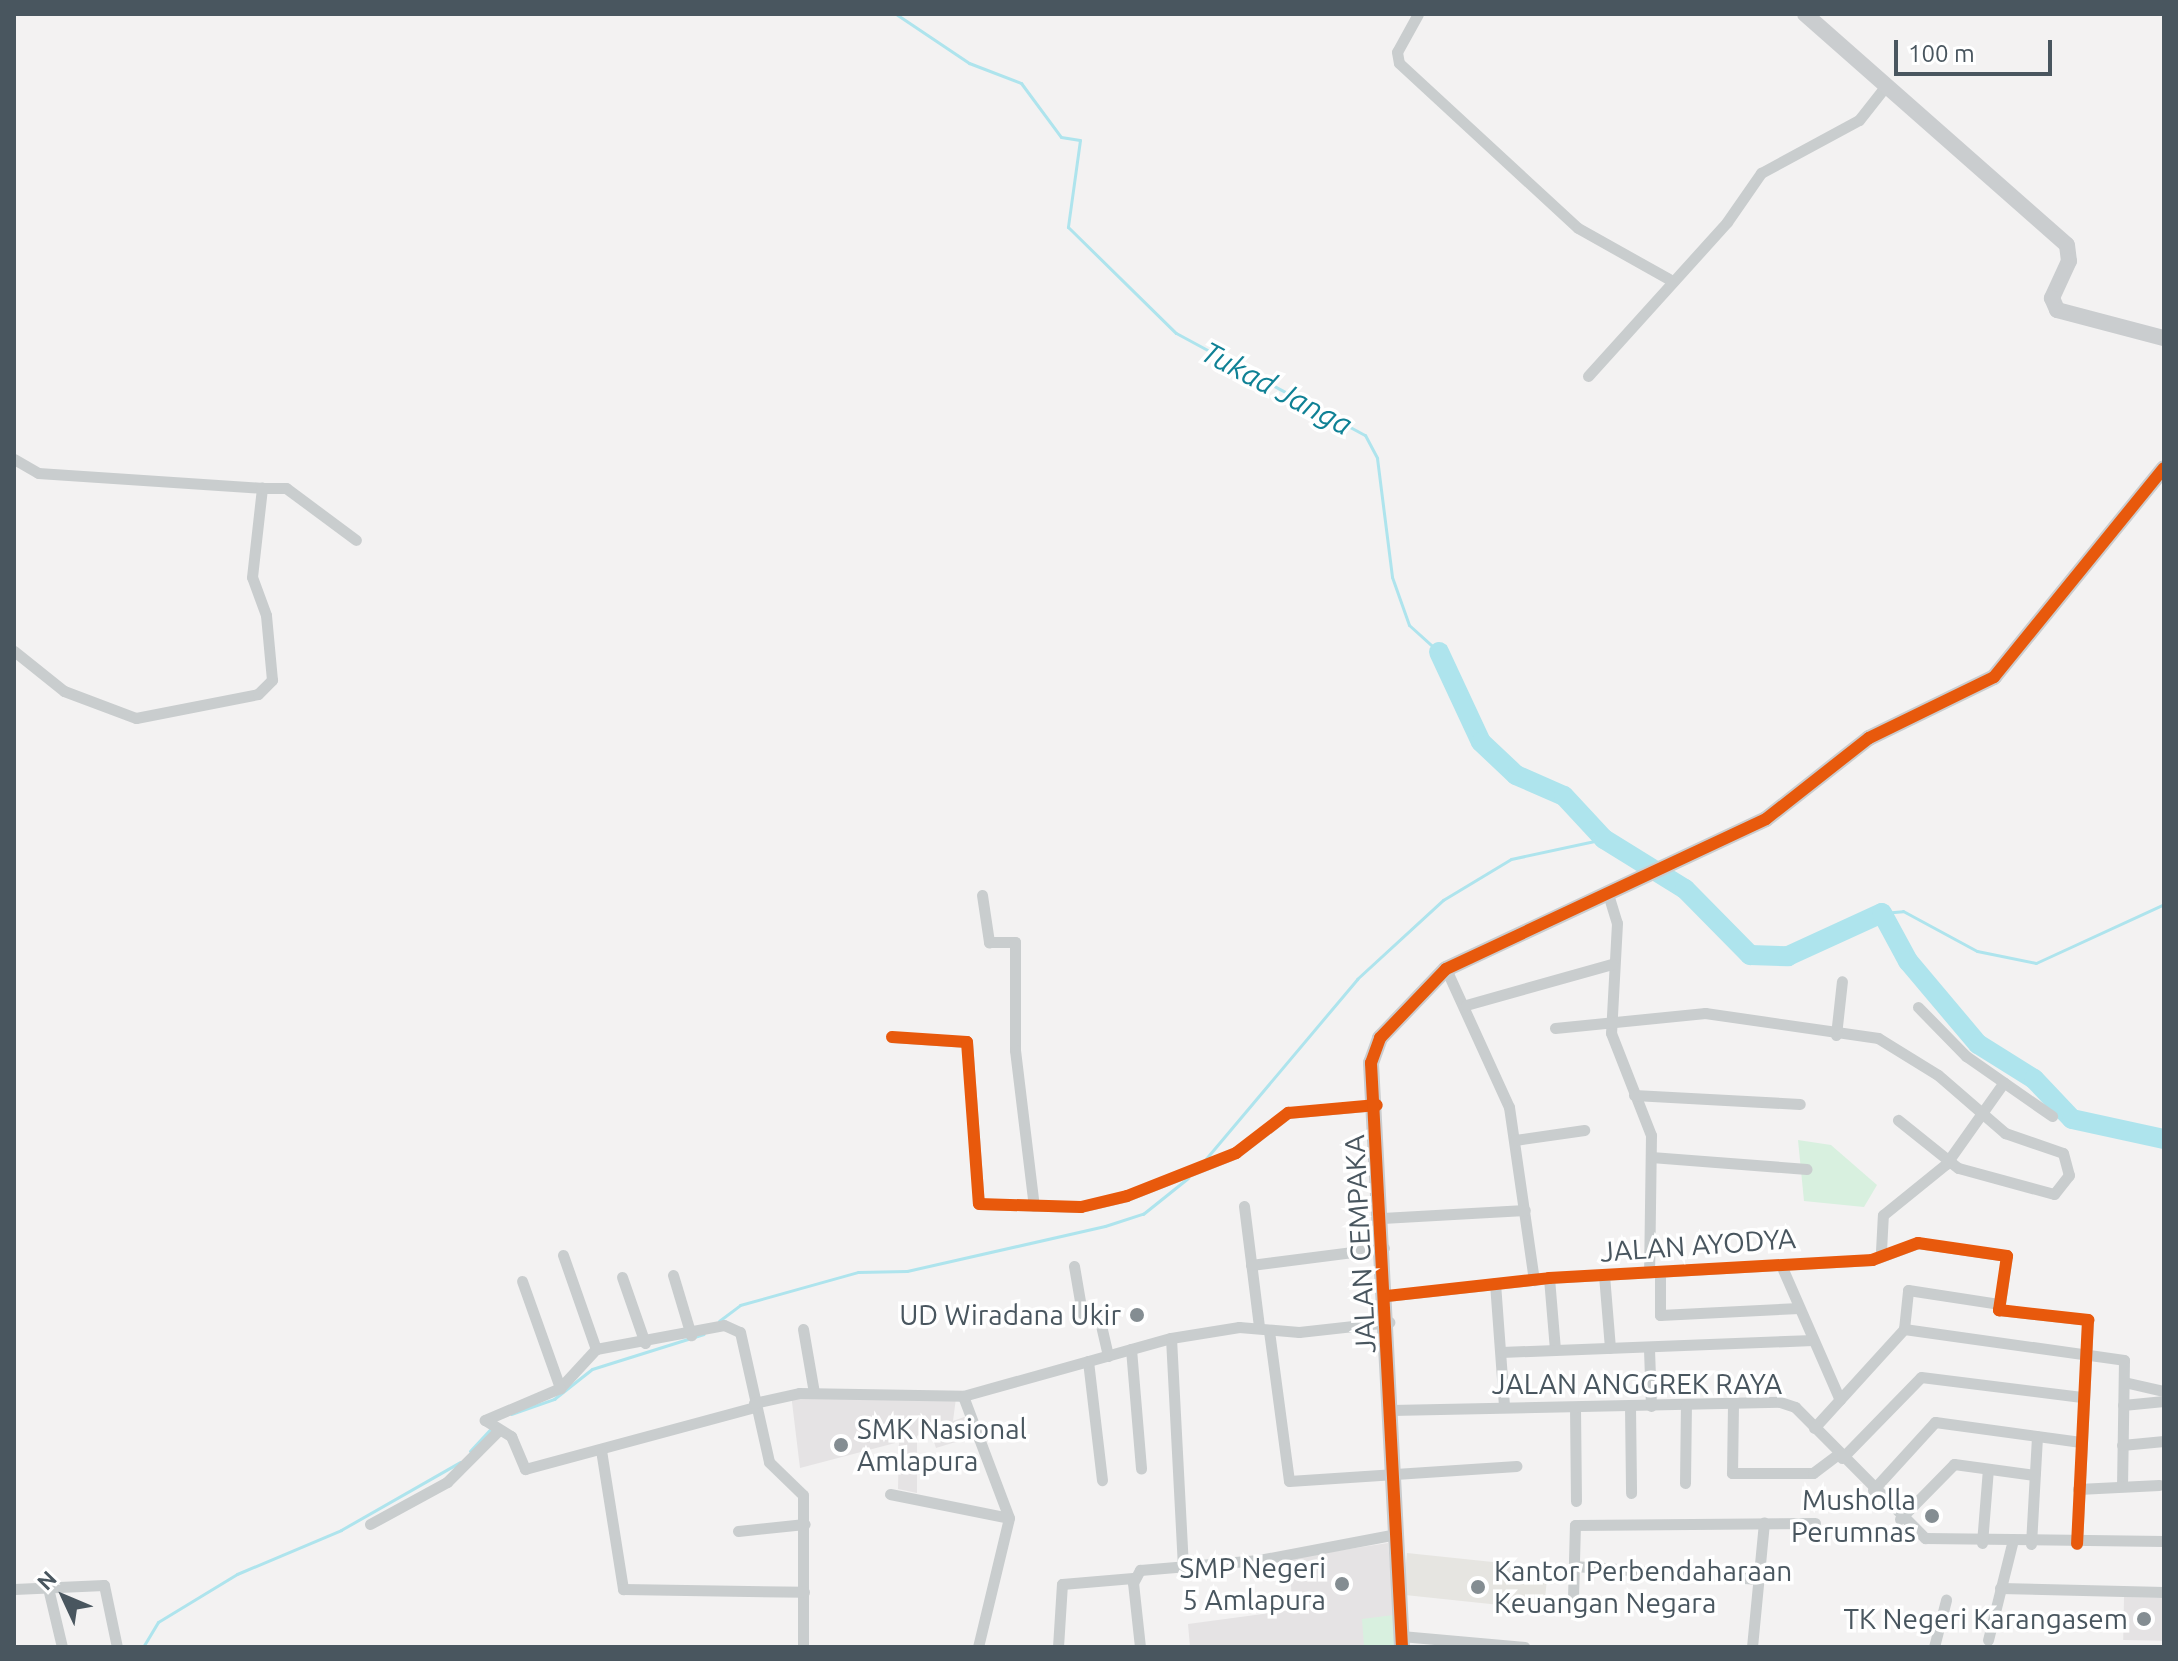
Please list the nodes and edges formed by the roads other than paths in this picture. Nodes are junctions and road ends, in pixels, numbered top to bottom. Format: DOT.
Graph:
graph roads {
  1 [pos="1805,14"];
  2 [pos="1415,15"];
  3 [pos="1885,87"];
  4 [pos="1669,279"];
  5 [pos="2164,338"];
  6 [pos="1588,376"];
  7 [pos="14,459"];
  8 [pos="2164,468"];
  9 [pos="262,488"];
  10 [pos="356,540"];
  11 [pos="14,651"];
  12 [pos="1616,890"];
  13 [pos="982,895"];
  14 [pos="1612,964"];
  15 [pos="1446,969"];
  16 [pos="1842,981"];
  17 [pos="1466,1005"];
  18 [pos="1918,1007"];
  19 [pos="1609,1021"];
  20 [pos="1555,1028"];
  21 [pos="1836,1035"];
  22 [pos="892,1037"];
  23 [pos="2004,1082"];
  24 [pos="1634,1095"];
  25 [pos="1800,1104"];
  26 [pos="1377,1105"];
  27 [pos="1982,1112"];
  28 [pos="2052,1116"];
  29 [pos="1898,1120"];
  30 [pos="1584,1130"];
  31 [pos="1515,1140"];
  32 [pos="1651,1157"];
  33 [pos="1946,1164"];
  34 [pos="1807,1169"];
  35 [pos="1034,1206"];
  36 [pos="1244,1206"];
  37 [pos="1525,1210"];
  38 [pos="1382,1218"];
  39 [pos="1384,1248"];
  40 [pos="1881,1251"];
  41 [pos="563,1255"];
  42 [pos="1251,1265"];
  43 [pos="1781,1265"];
  44 [pos="1074,1266"];
  45 [pos="1655,1272"];
  46 [pos="673,1275"];
  47 [pos="1604,1275"];
  48 [pos="622,1277"];
  49 [pos="1549,1278"];
  50 [pos="1534,1280"];
  51 [pos="522,1281"];
  52 [pos="1495,1283"];
  53 [pos="1387,1296"];
  54 [pos="2000,1304"];
  55 [pos="1799,1308"];
  56 [pos="1389,1322"];
  57 [pos="803,1329"];
  58 [pos="1264,1329"];
  59 [pos="1904,1329"];
  60 [pos="691,1335"];
  61 [pos="1171,1338"];
  62 [pos="1813,1340"];
  63 [pos="645,1343"];
  64 [pos="1610,1348"];
  65 [pos="596,1349"];
  66 [pos="1131,1349"];
  67 [pos="1649,1349"];
  68 [pos="1555,1350"];
  69 [pos="1501,1352"];
  70 [pos="1108,1356"];
  71 [pos="2084,1356"];
  72 [pos="1088,1361"];
  73 [pos="2124,1382"];
  74 [pos="560,1388"];
  75 [pos="2164,1391"];
  76 [pos="814,1393"];
  77 [pos="963,1396"];
  78 [pos="2082,1397"];
  79 [pos="1840,1400"];
  80 [pos="2164,1401"];
  81 [pos="1733,1404"];
  82 [pos="755,1405"];
  83 [pos="1686,1405"];
  84 [pos="2123,1405"];
  85 [pos="1630,1406"];
  86 [pos="1651,1406"];
  87 [pos="1504,1407"];
  88 [pos="1575,1407"];
  89 [pos="1391,1410"];
  90 [pos="493,1428"];
  91 [pos="1814,1428"];
  92 [pos="2037,1436"];
  93 [pos="2164,1441"];
  94 [pos="2081,1442"];
  95 [pos="2122,1445"];
  96 [pos="601,1450"];
  97 [pos="1840,1456"];
  98 [pos="1517,1466"];
  99 [pos="1141,1469"];
  100 [pos="1988,1469"];
  101 [pos="1394,1473"];
  102 [pos="2034,1475"];
  103 [pos="1102,1480"];
  104 [pos="1685,1483"];
  105 [pos="2122,1485"];
  106 [pos="2159,1485"];
  107 [pos="2078,1489"];
  108 [pos="1873,1490"];
  109 [pos="1631,1493"];
  110 [pos="890,1494"];
  111 [pos="1576,1501"];
  112 [pos="1009,1518"];
  113 [pos="1900,1519"];
  114 [pos="1764,1523"];
  115 [pos="1815,1523"];
  116 [pos="370,1524"];
  117 [pos="805,1524"];
  118 [pos="738,1531"];
  119 [pos="1397,1534"];
  120 [pos="2164,1541"];
  121 [pos="1982,1543"];
  122 [pos="2012,1544"];
  123 [pos="2031,1544"];
  124 [pos="2077,1544"];
  125 [pos="1574,1566"];
  126 [pos="1183,1569"];
  127 [pos="1133,1578"];
  128 [pos="1759,1579"];
  129 [pos="2000,1588"];
  130 [pos="14,1589"];
  131 [pos="49,1592"];
  132 [pos="804,1592"];
  133 [pos="2164,1592"];
  134 [pos="1573,1599"];
  135 [pos="1946,1600"];
  136 [pos="1988,1640"];
  137 [pos="1402,1642"];
  138 [pos="62,1647"];
  139 [pos="117,1647"];
  140 [pos="803,1647"];
  141 [pos="978,1647"];
  142 [pos="1058,1647"];
  143 [pos="1140,1647"];
  144 [pos="1525,1647"];
  145 [pos="1752,1647"];
  146 [pos="1934,1647"];
  1 -- 3 [label="street"];
  2 -- 4 [label="street"];
  3 -- 4 [label="street"];
  3 -- 5 [label="street"];
  4 -- 6 [label="street"];
  7 -- 9 [label="street"];
  8 -- 12 [label="street, JALAN CEMPAKA"];
  9 -- 10 [label="street"];
  9 -- 11 [label="street"];
  12 -- 14 [label="street, JALAN AYODYA"];
  12 -- 15 [label="street, JALAN CEMPAKA"];
  13 -- 35 [label="street"];
  14 -- 17 [label="street"];
  14 -- 19 [label="street, JALAN AYODYA"];
  15 -- 17 [label="street"];
  15 -- 26 [label="street, JALAN CEMPAKA"];
  16 -- 21 [label="street"];
  17 -- 31 [label="street"];
  18 -- 23 [label="street"];
  19 -- 20 [label="street"];
  19 -- 21 [label="street"];
  19 -- 24 [label="street, JALAN AYODYA"];
  21 -- 27 [label="street"];
  22 -- 35 [label="street"];
  23 -- 27 [label="street"];
  23 -- 28 [label="street"];
  24 -- 25 [label="street"];
  24 -- 32 [label="street, JALAN AYODYA"];
  26 -- 35 [label="street"];
  26 -- 38 [label="street, JALAN CEMPAKA"];
  27 -- 33 [label="street"];
  27 -- 33 [label="street"];
  29 -- 33 [label="street"];
  30 -- 31 [label="street"];
  31 -- 37 [label="street"];
  32 -- 34 [label="street"];
  32 -- 45 [label="street, JALAN AYODYA"];
  33 -- 40 [label="street"];
  36 -- 42 [label="street"];
  37 -- 38 [label="street"];
  37 -- 50 [label="street"];
  38 -- 39 [label="street, JALAN CEMPAKA"];
  39 -- 42 [label="street"];
  39 -- 53 [label="street, JALAN CEMPAKA"];
  40 -- 43 [label="street, JALAN AYODYA"];
  40 -- 54 [label="street, JALAN AYODYA"];
  41 -- 65 [label="street"];
  42 -- 58 [label="street"];
  43 -- 45 [label="street, JALAN AYODYA"];
  43 -- 55 [label="street"];
  44 -- 70 [label="street"];
  45 -- 47 [label="street, JALAN AYODYA"];
  45 -- 55 [label="street"];
  46 -- 60 [label="street"];
  47 -- 49 [label="street, JALAN AYODYA"];
  47 -- 64 [label="street"];
  48 -- 63 [label="street"];
  49 -- 50 [label="street, JALAN AYODYA"];
  49 -- 68 [label="street"];
  50 -- 52 [label="street, JALAN AYODYA"];
  51 -- 74 [label="street"];
  52 -- 53 [label="street, JALAN AYODYA"];
  52 -- 69 [label="street"];
  53 -- 56 [label="street, JALAN CEMPAKA"];
  54 -- 59 [label="street"];
  54 -- 71 [label="street"];
  55 -- 62 [label="street"];
  56 -- 58 [label="street"];
  56 -- 89 [label="street, JALAN CEMPAKA"];
  57 -- 76 [label="street"];
  58 -- 61 [label="street"];
  58 -- 101 [label="street"];
  59 -- 71 [label="street"];
  59 -- 79 [label="street"];
  60 -- 63 [label="street"];
  60 -- 82 [label="street"];
  61 -- 66 [label="street"];
  61 -- 126 [label="street"];
  62 -- 67 [label="street"];
  62 -- 79 [label="street"];
  63 -- 65 [label="street"];
  64 -- 67 [label="street"];
  64 -- 68 [label="street"];
  65 -- 74 [label="street"];
  66 -- 70 [label="street"];
  66 -- 99 [label="street"];
  67 -- 86 [label="street"];
  68 -- 69 [label="street"];
  69 -- 87 [label="street"];
  70 -- 72 [label="street"];
  71 -- 73 [label="street"];
  71 -- 78 [label="street"];
  72 -- 77 [label="street"];
  72 -- 103 [label="street"];
  73 -- 75 [label="street"];
  73 -- 84 [label="street"];
  74 -- 90 [label="street"];
  76 -- 77 [label="street"];
  76 -- 82 [label="street"];
  77 -- 112 [label="street"];
  78 -- 94 [label="street"];
  78 -- 97 [label="street"];
  79 -- 91 [label="street"];
  80 -- 84 [label="street"];
  81 -- 83 [label="street, JALAN ANGGREK RAYA"];
  81 -- 91 [label="street, JALAN ANGGREK RAYA"];
  81 -- 97 [label="street"];
  82 -- 96 [label="street"];
  82 -- 117 [label="street"];
  83 -- 86 [label="street, JALAN ANGGREK RAYA"];
  83 -- 104 [label="street"];
  84 -- 95 [label="street"];
  85 -- 86 [label="street, JALAN ANGGREK RAYA"];
  85 -- 88 [label="street, JALAN ANGGREK RAYA"];
  85 -- 109 [label="street"];
  87 -- 88 [label="street, JALAN ANGGREK RAYA"];
  87 -- 89 [label="street, JALAN ANGGREK RAYA"];
  88 -- 111 [label="street"];
  89 -- 101 [label="street, JALAN CEMPAKA"];
  90 -- 96 [label="street"];
  90 -- 116 [label="street"];
  91 -- 97 [label="street, JALAN ANGGREK RAYA"];
  92 -- 94 [label="street"];
  92 -- 102 [label="street"];
  92 -- 108 [label="street"];
  93 -- 95 [label="street"];
  94 -- 107 [label="street"];
  95 -- 105 [label="street"];
  96 -- 132 [label="street"];
  97 -- 108 [label="street, JALAN ANGGREK RAYA"];
  98 -- 101 [label="street"];
  100 -- 102 [label="street"];
  100 -- 113 [label="street"];
  100 -- 121 [label="street"];
  101 -- 119 [label="street, JALAN CEMPAKA"];
  102 -- 123 [label="street"];
  105 -- 106 [label="street"];
  105 -- 107 [label="street"];
  107 -- 124 [label="street"];
  108 -- 113 [label="street, JALAN ANGGREK RAYA"];
  110 -- 112 [label="street"];
  112 -- 141 [label="street"];
  113 -- 121 [label="street, JALAN ANGGREK RAYA"];
  114 -- 115 [label="street"];
  114 -- 125 [label="street"];
  114 -- 128 [label="street"];
  117 -- 118 [label="street"];
  117 -- 132 [label="street"];
  119 -- 126 [label="street"];
  119 -- 137 [label="street, JALAN CEMPAKA"];
  120 -- 124 [label="street, JALAN ANGGREK RAYA"];
  121 -- 122 [label="street, JALAN ANGGREK RAYA"];
  122 -- 123 [label="street, JALAN ANGGREK RAYA"];
  122 -- 129 [label="street"];
  123 -- 124 [label="street, JALAN ANGGREK RAYA"];
  125 -- 128 [label="street"];
  125 -- 134 [label="street"];
  126 -- 127 [label="street"];
  127 -- 142 [label="street"];
  127 -- 143 [label="street"];
  128 -- 145 [label="street"];
  129 -- 133 [label="street"];
  129 -- 136 [label="street"];
  130 -- 131 [label="street"];
  131 -- 138 [label="street"];
  131 -- 139 [label="street"];
  132 -- 140 [label="street"];
  135 -- 146 [label="street"];
  137 -- 144 [label="street"];
}
